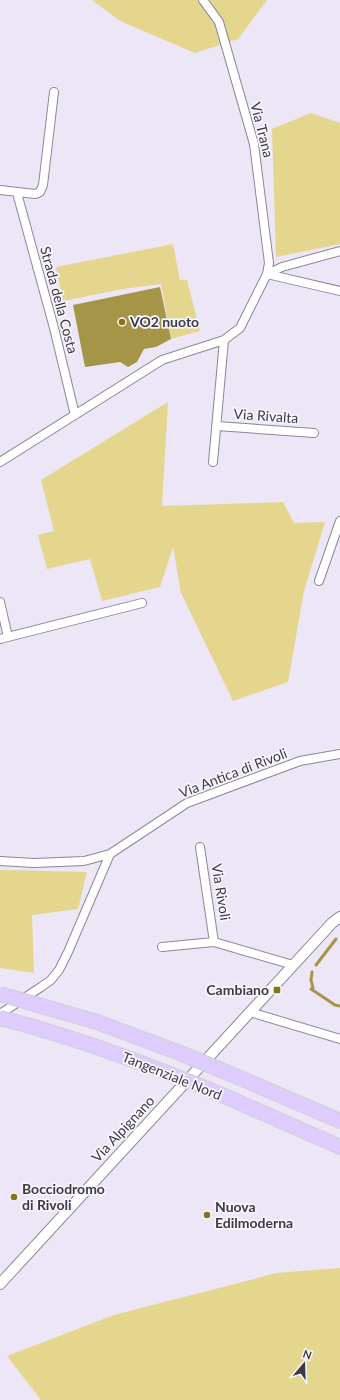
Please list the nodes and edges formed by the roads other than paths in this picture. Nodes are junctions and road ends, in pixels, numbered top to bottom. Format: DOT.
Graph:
graph roads {
  1 [pos="204,0"];
  2 [pos="54,92"];
  3 [pos="0,190"];
  4 [pos="17,193"];
  5 [pos="340,251"];
  6 [pos="267,274"];
  7 [pos="340,291"];
  8 [pos="224,340"];
  9 [pos="75,415"];
  10 [pos="216,426"];
  11 [pos="314,433"];
  12 [pos="0,462"];
  13 [pos="214,462"];
  14 [pos="340,521"];
  15 [pos="320,581"];
  16 [pos="0,602"];
  17 [pos="142,603"];
  18 [pos="4,638"];
  19 [pos="340,754"];
  20 [pos="200,847"];
  21 [pos="110,854"];
  22 [pos="0,861"];
  23 [pos="336,920"];
  24 [pos="214,942"];
  25 [pos="162,947"];
  26 [pos="293,965"];
  27 [pos="0,994"];
  28 [pos="250,1012"];
  29 [pos="0,1014"];
  30 [pos="0,1018"];
  31 [pos="340,1039"];
  32 [pos="340,1121"];
  33 [pos="340,1147"];
  34 [pos="0,1284"];
  1 -- 6 [label="street, Via Trana"];
  2 -- 4 [label="street"];
  3 -- 4 [label="street"];
  4 -- 9 [label="street, Strada della Costa"];
  5 -- 6 [label="street"];
  6 -- 7 [label="street"];
  6 -- 8 [label="street"];
  8 -- 9 [label="street"];
  8 -- 10 [label="street, Via Rivalta"];
  9 -- 12 [label="street"];
  10 -- 11 [label="street, Via Rivalta"];
  10 -- 13 [label="street, Via Rivalta"];
  14 -- 15 [label="street"];
  16 -- 18 [label="street"];
  17 -- 18 [label="street"];
  19 -- 21 [label="street, Via Antica di Rivoli"];
  20 -- 24 [label="street, Via Rivoli"];
  21 -- 22 [label="street"];
  21 -- 29 [label="street"];
  23 -- 26 [label="street, Via Alpignano"];
  24 -- 25 [label="street, Via Rivoli"];
  24 -- 26 [label="street, Via Rivoli"];
  26 -- 28 [label="street, Via Alpignano"];
  27 -- 32 [label="highway, Tangenziale Nord, bridge"];
  28 -- 31 [label="street"];
  28 -- 34 [label="street, Via Alpignano"];
  30 -- 33 [label="highway, Tangenziale Nord, bridge"];
}
